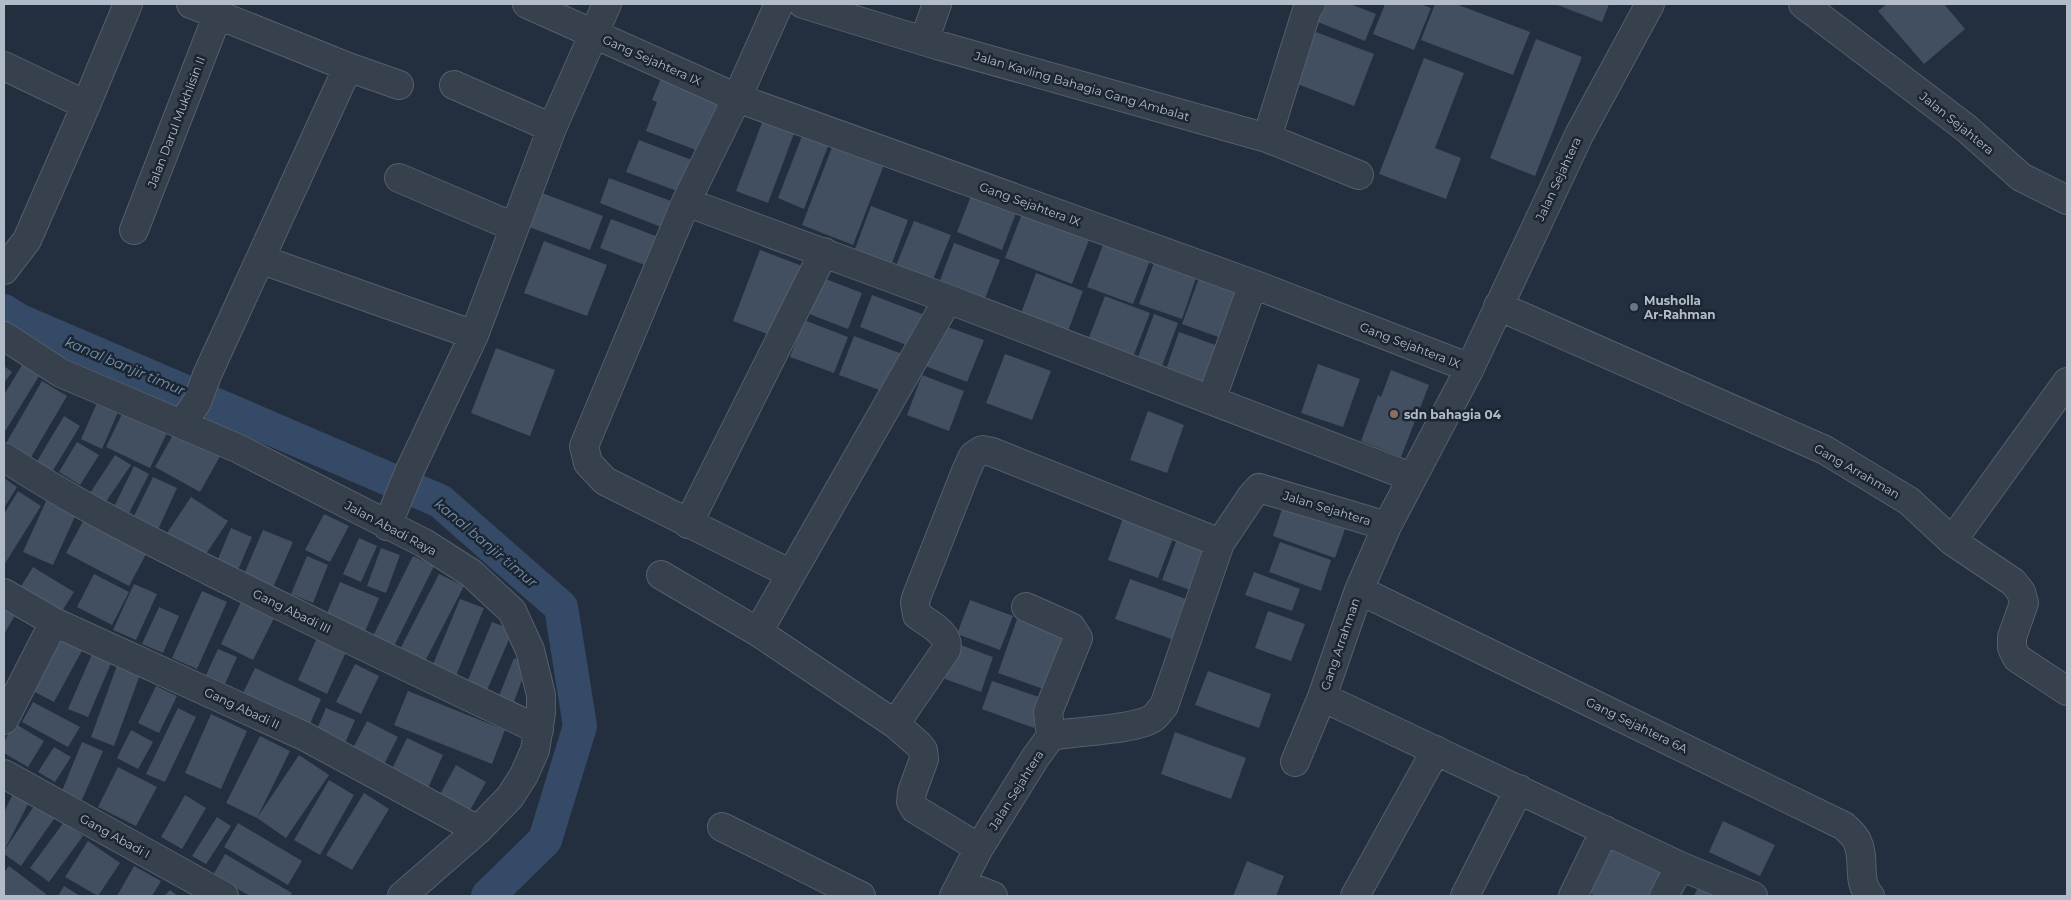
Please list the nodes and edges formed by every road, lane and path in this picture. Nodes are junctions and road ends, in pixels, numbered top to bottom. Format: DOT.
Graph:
graph roads {
  1 [pos="128,4"];
  2 [pos="192,4"];
  3 [pos="527,4"];
  4 [pos="607,4"];
  5 [pos="778,4"];
  6 [pos="803,4"];
  7 [pos="937,4"];
  8 [pos="1650,4"];
  9 [pos="1803,4"];
  10 [pos="1302,6"];
  11 [pos="218,14"];
  12 [pos="594,33"];
  13 [pos="924,41"];
  14 [pos="4,66"];
  15 [pos="348,68"];
  16 [pos="399,85"];
  17 [pos="454,85"];
  18 [pos="737,98"];
  19 [pos="86,106"];
  20 [pos="552,128"];
  21 [pos="1267,138"];
  22 [pos="1359,174"];
  23 [pos="399,178"];
  24 [pos="2067,200"];
  25 [pos="686,202"];
  26 [pos="514,227"];
  27 [pos="134,230"];
  28 [pos="824,252"];
  29 [pos="260,259"];
  30 [pos="7,266"];
  31 [pos="1253,284"];
  32 [pos="948,298"];
  33 [pos="1498,306"];
  34 [pos="474,335"];
  35 [pos="4,336"];
  36 [pos="1470,368"];
  37 [pos="2067,382"];
  38 [pos="1211,400"];
  39 [pos="190,413"];
  40 [pos="4,457"];
  41 [pos="1412,477"];
  42 [pos="688,524"];
  43 [pos="387,526"];
  44 [pos="1387,526"];
  45 [pos="1952,541"];
  46 [pos="1220,543"];
  47 [pos="791,574"];
  48 [pos="661,575"];
  49 [pos="1359,590"];
  50 [pos="4,593"];
  51 [pos="1026,607"];
  52 [pos="54,622"];
  53 [pos="758,632"];
  54 [pos="2067,691"];
  55 [pos="1322,697"];
  56 [pos="4,720"];
  57 [pos="895,724"];
  58 [pos="538,730"];
  59 [pos="1051,736"];
  60 [pos="1436,750"];
  61 [pos="1295,762"];
  62 [pos="5,774"];
  63 [pos="1519,789"];
  64 [pos="722,828"];
  65 [pos="478,830"];
  66 [pos="1605,830"];
  67 [pos="979,848"];
  68 [pos="1680,866"];
  69 [pos="958,890"];
  70 [pos="224,896"];
  71 [pos="402,896"];
  72 [pos="861,896"];
  73 [pos="993,896"];
  74 [pos="1356,896"];
  75 [pos="1465,896"];
  76 [pos="1573,896"];
  77 [pos="1664,896"];
  78 [pos="1753,896"];
  79 [pos="1870,896"];
  1 -- 19 [label="street"];
  2 -- 11 [label="street"];
  3 -- 12 [label="street, Gang Sejahtera IX"];
  4 -- 12 [label="street"];
  5 -- 18 [label="street"];
  6 -- 13 [label="street, Jalan Kavling Bahagia Gang Ambalat"];
  7 -- 13 [label="street"];
  8 -- 33 [label="street, Jalan Sejahtera"];
  9 -- 24 [label="street, Jalan Sejahtera"];
  10 -- 21 [label="street"];
  11 -- 15 [label="street"];
  11 -- 27 [label="street, Jalan Darul Mukhlisin II"];
  12 -- 18 [label="street, Gang Sejahtera IX"];
  12 -- 20 [label="street"];
  13 -- 21 [label="street, Jalan Kavling Bahagia Gang Ambalat"];
  14 -- 19 [label="street"];
  15 -- 16 [label="street"];
  15 -- 29 [label="street"];
  17 -- 20 [label="street"];
  18 -- 25 [label="street"];
  18 -- 31 [label="street, Gang Sejahtera IX"];
  19 -- 30 [label="street"];
  20 -- 26 [label="street"];
  21 -- 22 [label="street, Jalan Kavling Bahagia Gang Ambalat"];
  23 -- 26 [label="street"];
  25 -- 28 [label="street"];
  25 -- 42 [label="street"];
  26 -- 34 [label="street"];
  28 -- 32 [label="street"];
  28 -- 42 [label="street"];
  29 -- 34 [label="street"];
  29 -- 39 [label="street"];
  31 -- 36 [label="street, Gang Sejahtera IX"];
  31 -- 38 [label="street"];
  32 -- 38 [label="street"];
  32 -- 47 [label="street"];
  33 -- 36 [label="street, Jalan Sejahtera"];
  33 -- 45 [label="street, Gang Arrahman"];
  34 -- 43 [label="street"];
  35 -- 39 [label="street, Jalan Abadi Raya"];
  36 -- 41 [label="street, Jalan Sejahtera"];
  37 -- 45 [label="street"];
  38 -- 41 [label="street"];
  39 -- 43 [label="street, Jalan Abadi Raya"];
  40 -- 58 [label="street, Gang Abadi III"];
  41 -- 44 [label="street, Jalan Sejahtera"];
  42 -- 47 [label="street"];
  43 -- 58 [label="street, Jalan Abadi Raya"];
  44 -- 46 [label="street, Jalan Sejahtera"];
  44 -- 49 [label="street, Gang Arrahman"];
  45 -- 54 [label="street, Gang Arrahman"];
  46 -- 57 [label="street"];
  46 -- 59 [label="street, Jalan Sejahtera"];
  47 -- 53 [label="street"];
  48 -- 53 [label="street"];
  49 -- 55 [label="street, Gang Arrahman"];
  49 -- 79 [label="street, Gang Sejahtera 6A"];
  50 -- 52 [label="street, Gang Abadi II"];
  51 -- 59 [label="street"];
  52 -- 56 [label="street"];
  52 -- 65 [label="street, Gang Abadi II"];
  53 -- 57 [label="street"];
  55 -- 60 [label="street"];
  55 -- 61 [label="street, Gang Arrahman"];
  57 -- 67 [label="street"];
  58 -- 65 [label="street, Jalan Abadi Raya"];
  59 -- 67 [label="street, Jalan Sejahtera"];
  60 -- 63 [label="street"];
  60 -- 74 [label="street"];
  62 -- 70 [label="street, Gang Abadi I"];
  63 -- 66 [label="street"];
  63 -- 75 [label="street"];
  64 -- 72 [label="street"];
  65 -- 71 [label="street, Jalan Abadi Raya"];
  66 -- 68 [label="street"];
  66 -- 76 [label="street"];
  67 -- 69 [label="street, Jalan Sejahtera"];
  68 -- 77 [label="street"];
  68 -- 78 [label="street"];
  69 -- 73 [label="street"];
}
